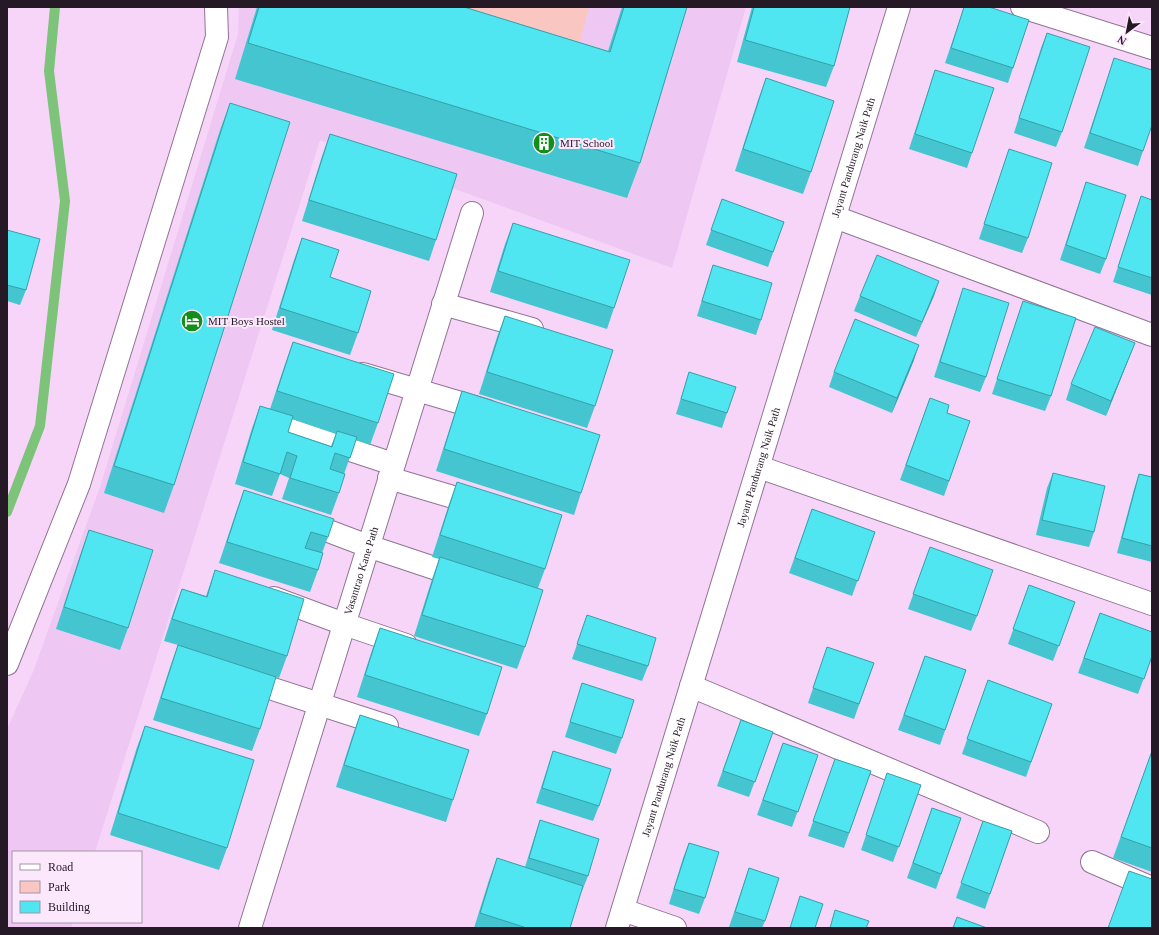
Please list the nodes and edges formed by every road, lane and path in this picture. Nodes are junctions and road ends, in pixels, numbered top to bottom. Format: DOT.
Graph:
graph roads {
  1 [pos="216,7"];
  2 [pos="899,7"];
  3 [pos="1022,7"];
  4 [pos="1044,10"];
  5 [pos="1152,48"];
  6 [pos="472,214"];
  7 [pos="835,216"];
  8 [pos="443,304"];
  9 [pos="550,334"];
  10 [pos="1152,336"];
  11 [pos="342,367"];
  12 [pos="416,390"];
  13 [pos="504,416"];
  14 [pos="278,426"];
  15 [pos="759,467"];
  16 [pos="391,471"];
  17 [pos="502,511"];
  18 [pos="286,515"];
  19 [pos="368,546"];
  20 [pos="485,585"];
  21 [pos="252,590"];
  22 [pos="1152,604"];
  23 [pos="344,624"];
  24 [pos="422,650"];
  25 [pos="7,664"];
  26 [pos="226,674"];
  27 [pos="691,686"];
  28 [pos="319,705"];
  29 [pos="405,731"];
  30 [pos="1038,832"];
  31 [pos="1092,862"];
  32 [pos="1152,888"];
  33 [pos="620,919"];
  34 [pos="250,928"];
  35 [pos="674,928"];
  1 -- 25 [label="street"];
  2 -- 7 [label="street, Jayant Pandurang Naik Path"];
  3 -- 4 [label="street"];
  4 -- 5 [label="street"];
  6 -- 8 [label="street, Vasantrao Kane Path"];
  7 -- 10 [label="street"];
  7 -- 15 [label="street, Jayant Pandurang Naik Path"];
  8 -- 9 [label="street"];
  8 -- 12 [label="street, Vasantrao Kane Path"];
  11 -- 12 [label="street"];
  12 -- 13 [label="street"];
  12 -- 16 [label="street, Vasantrao Kane Path"];
  14 -- 16 [label="street"];
  15 -- 22 [label="street"];
  15 -- 27 [label="street, Jayant Pandurang Naik Path"];
  16 -- 17 [label="street"];
  16 -- 19 [label="street, Vasantrao Kane Path"];
  18 -- 19 [label="street"];
  19 -- 20 [label="street"];
  19 -- 23 [label="street, Vasantrao Kane Path"];
  21 -- 23 [label="street"];
  23 -- 24 [label="street"];
  23 -- 28 [label="street, Vasantrao Kane Path"];
  26 -- 28 [label="street"];
  27 -- 30 [label="street"];
  27 -- 33 [label="street, Jayant Pandurang Naik Path"];
  28 -- 29 [label="street"];
  28 -- 34 [label="street, Vasantrao Kane Path"];
  31 -- 32 [label="street"];
  33 -- 35 [label="street"];
}
